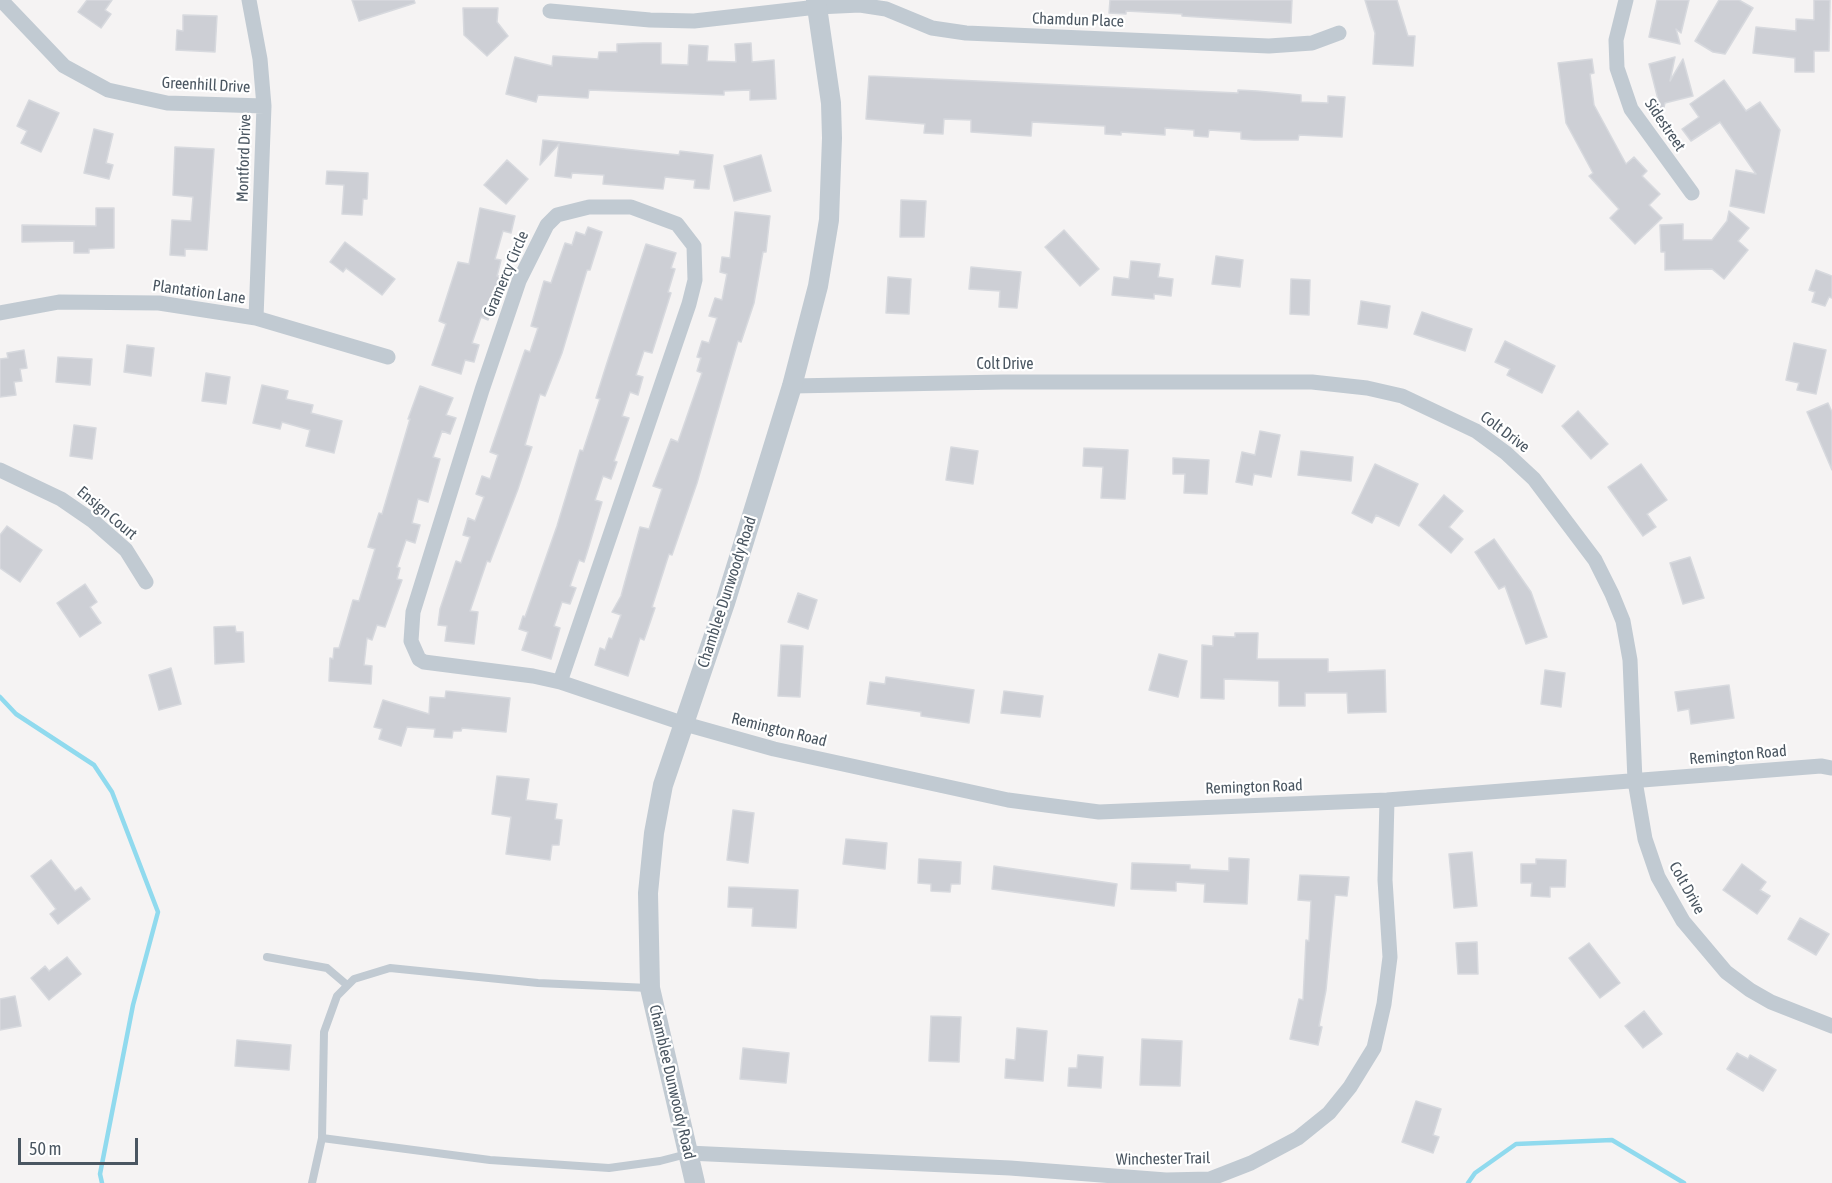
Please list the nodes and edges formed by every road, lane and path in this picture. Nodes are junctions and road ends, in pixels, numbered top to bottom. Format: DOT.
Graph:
graph roads {
  1 [pos="1,0"];
  2 [pos="249,0"];
  3 [pos="1626,0"];
  4 [pos="817,3"];
  5 [pos="550,11"];
  6 [pos="1339,33"];
  7 [pos="264,106"];
  8 [pos="1692,193"];
  9 [pos="0,313"];
  10 [pos="256,318"];
  11 [pos="388,357"];
  12 [pos="792,386"];
  13 [pos="0,470"];
  14 [pos="146,582"];
  15 [pos="560,682"];
  16 [pos="685,724"];
  17 [pos="1832,768"];
  18 [pos="1635,781"];
  19 [pos="1387,800"];
  20 [pos="267,957"];
  21 [pos="347,985"];
  22 [pos="650,988"];
  23 [pos="1832,1026"];
  24 [pos="322,1138"];
  25 [pos="688,1153"];
  26 [pos="312,1183"];
  27 [pos="695,1183"];
  1 -- 7 [label="street, Greenhill Drive"];
  2 -- 7 [label="street, Montford Drive"];
  3 -- 8 [label="street, Sidestreet"];
  4 -- 5 [label="street, Chamdun Place"];
  4 -- 6 [label="street, Chamdun Place"];
  4 -- 12 [label="street, Chamblee Dunwoody Road"];
  7 -- 10 [label="street, Montford Drive"];
  9 -- 10 [label="street, Plantation Lane"];
  10 -- 11 [label="street, Plantation Lane"];
  12 -- 16 [label="street, Chamblee Dunwoody Road"];
  12 -- 18 [label="street, Colt Drive"];
  13 -- 14 [label="street, Ensign Court"];
  15 -- 15 [label="street, Gramercy Circle"];
  15 -- 16 [label="street, Gramercy Circle"];
  16 -- 19 [label="street, Remington Road"];
  16 -- 22 [label="street, Chamblee Dunwoody Road"];
  17 -- 18 [label="street, Remington Road"];
  18 -- 19 [label="street, Remington Road"];
  18 -- 23 [label="street, Colt Drive"];
  19 -- 25 [label="street, Winchester Trail"];
  20 -- 21 [label="lane"];
  21 -- 22 [label="lane"];
  21 -- 24 [label="lane"];
  22 -- 25 [label="street, Chamblee Dunwoody Road"];
  24 -- 25 [label="lane"];
  24 -- 26 [label="lane"];
  25 -- 27 [label="street, Chamblee Dunwoody Road"];
}
